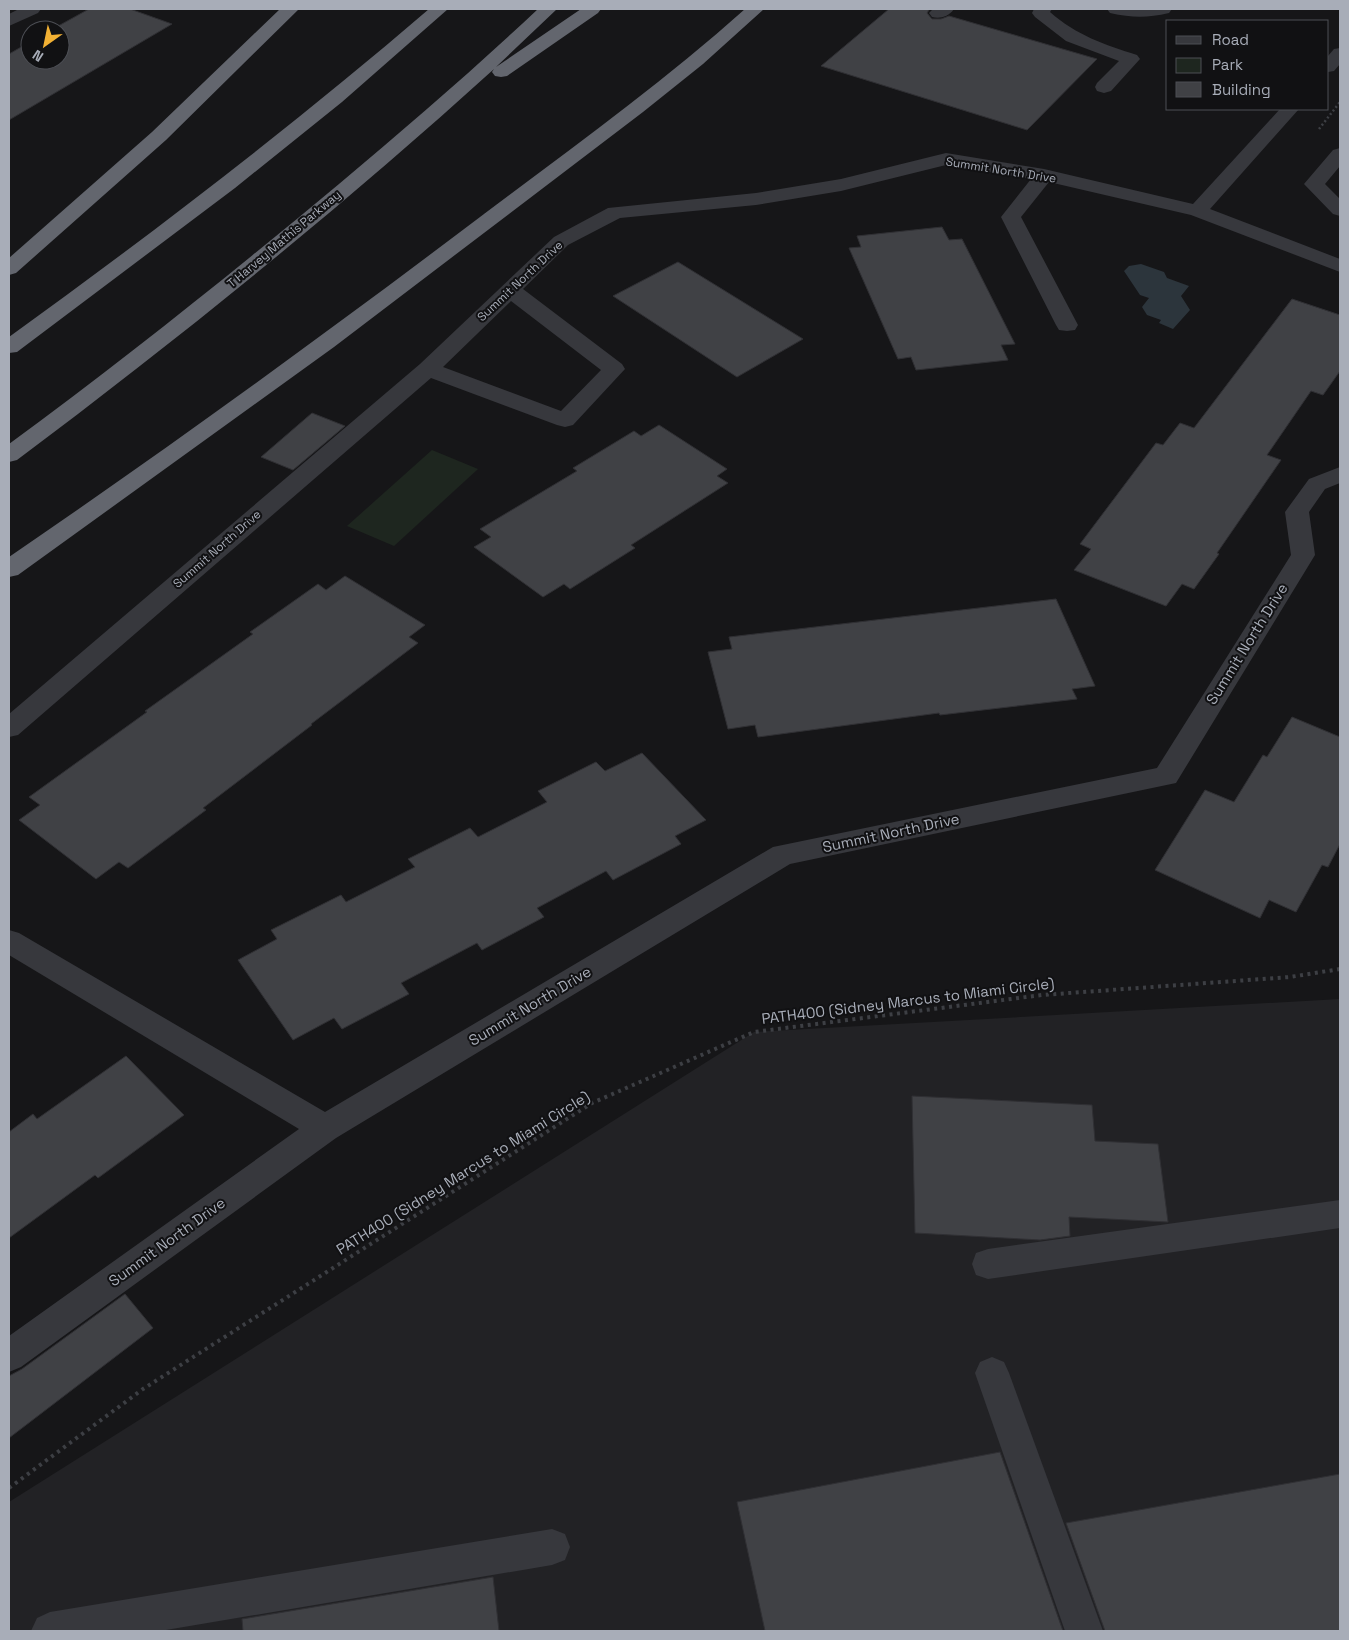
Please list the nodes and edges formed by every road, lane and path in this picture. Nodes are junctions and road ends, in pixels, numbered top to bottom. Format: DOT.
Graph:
graph roads {
  1 [pos="32,9"];
  2 [pos="290,9"];
  3 [pos="440,9"];
  4 [pos="548,9"];
  5 [pos="592,9"];
  6 [pos="755,9"];
  7 [pos="1116,9"];
  8 [pos="1163,9"];
  9 [pos="1037,11"];
  10 [pos="9,21"];
  11 [pos="1340,54"];
  12 [pos="1329,66"];
  13 [pos="1104,87"];
  14 [pos="1289,110"];
  15 [pos="396,146"];
  16 [pos="1340,154"];
  17 [pos="1044,175"];
  18 [pos="1340,210"];
  19 [pos="1197,211"];
  20 [pos="1340,266"];
  21 [pos="9,269"];
  22 [pos="510,290"];
  23 [pos="1067,325"];
  24 [pos="9,347"];
  25 [pos="428,368"];
  26 [pos="9,455"];
  27 [pos="1340,474"];
  28 [pos="9,569"];
  29 [pos="9,728"];
  30 [pos="9,941"];
  31 [pos="1340,969"];
  32 [pos="325,1128"];
  33 [pos="1340,1214"];
  34 [pos="988,1264"];
  35 [pos="9,1356"];
  36 [pos="992,1373"];
  37 [pos="9,1488"];
  38 [pos="552,1547"];
  39 [pos="50,1631"];
  40 [pos="1084,1631"];
  1 -- 10 [label="street"];
  2 -- 21 [label="highway"];
  3 -- 24 [label="highway"];
  4 -- 15 [label="highway, T Harvey Mathis Parkway"];
  5 -- 15 [label="highway"];
  6 -- 28 [label="highway"];
  7 -- 8 [label="street"];
  9 -- 13 [label="street"];
  11 -- 12 [label="street"];
  14 -- 19 [label="street"];
  15 -- 26 [label="highway, T Harvey Mathis Parkway"];
  16 -- 18 [label="street"];
  17 -- 19 [label="street, Summit North Drive"];
  17 -- 22 [label="street, Summit North Drive"];
  17 -- 23 [label="street"];
  19 -- 20 [label="street, Summit North Drive"];
  22 -- 25 [label="street, Summit North Drive"];
  22 -- 25 [label="street"];
  25 -- 29 [label="street, Summit North Drive"];
  27 -- 32 [label="street, Summit North Drive"];
  30 -- 32 [label="street"];
  31 -- 37 [label="path, PATH400 (Sidney Marcus to Miami Circle)"];
  32 -- 35 [label="street, Summit North Drive"];
  33 -- 34 [label="street"];
  36 -- 40 [label="street"];
  38 -- 39 [label="street"];
}
